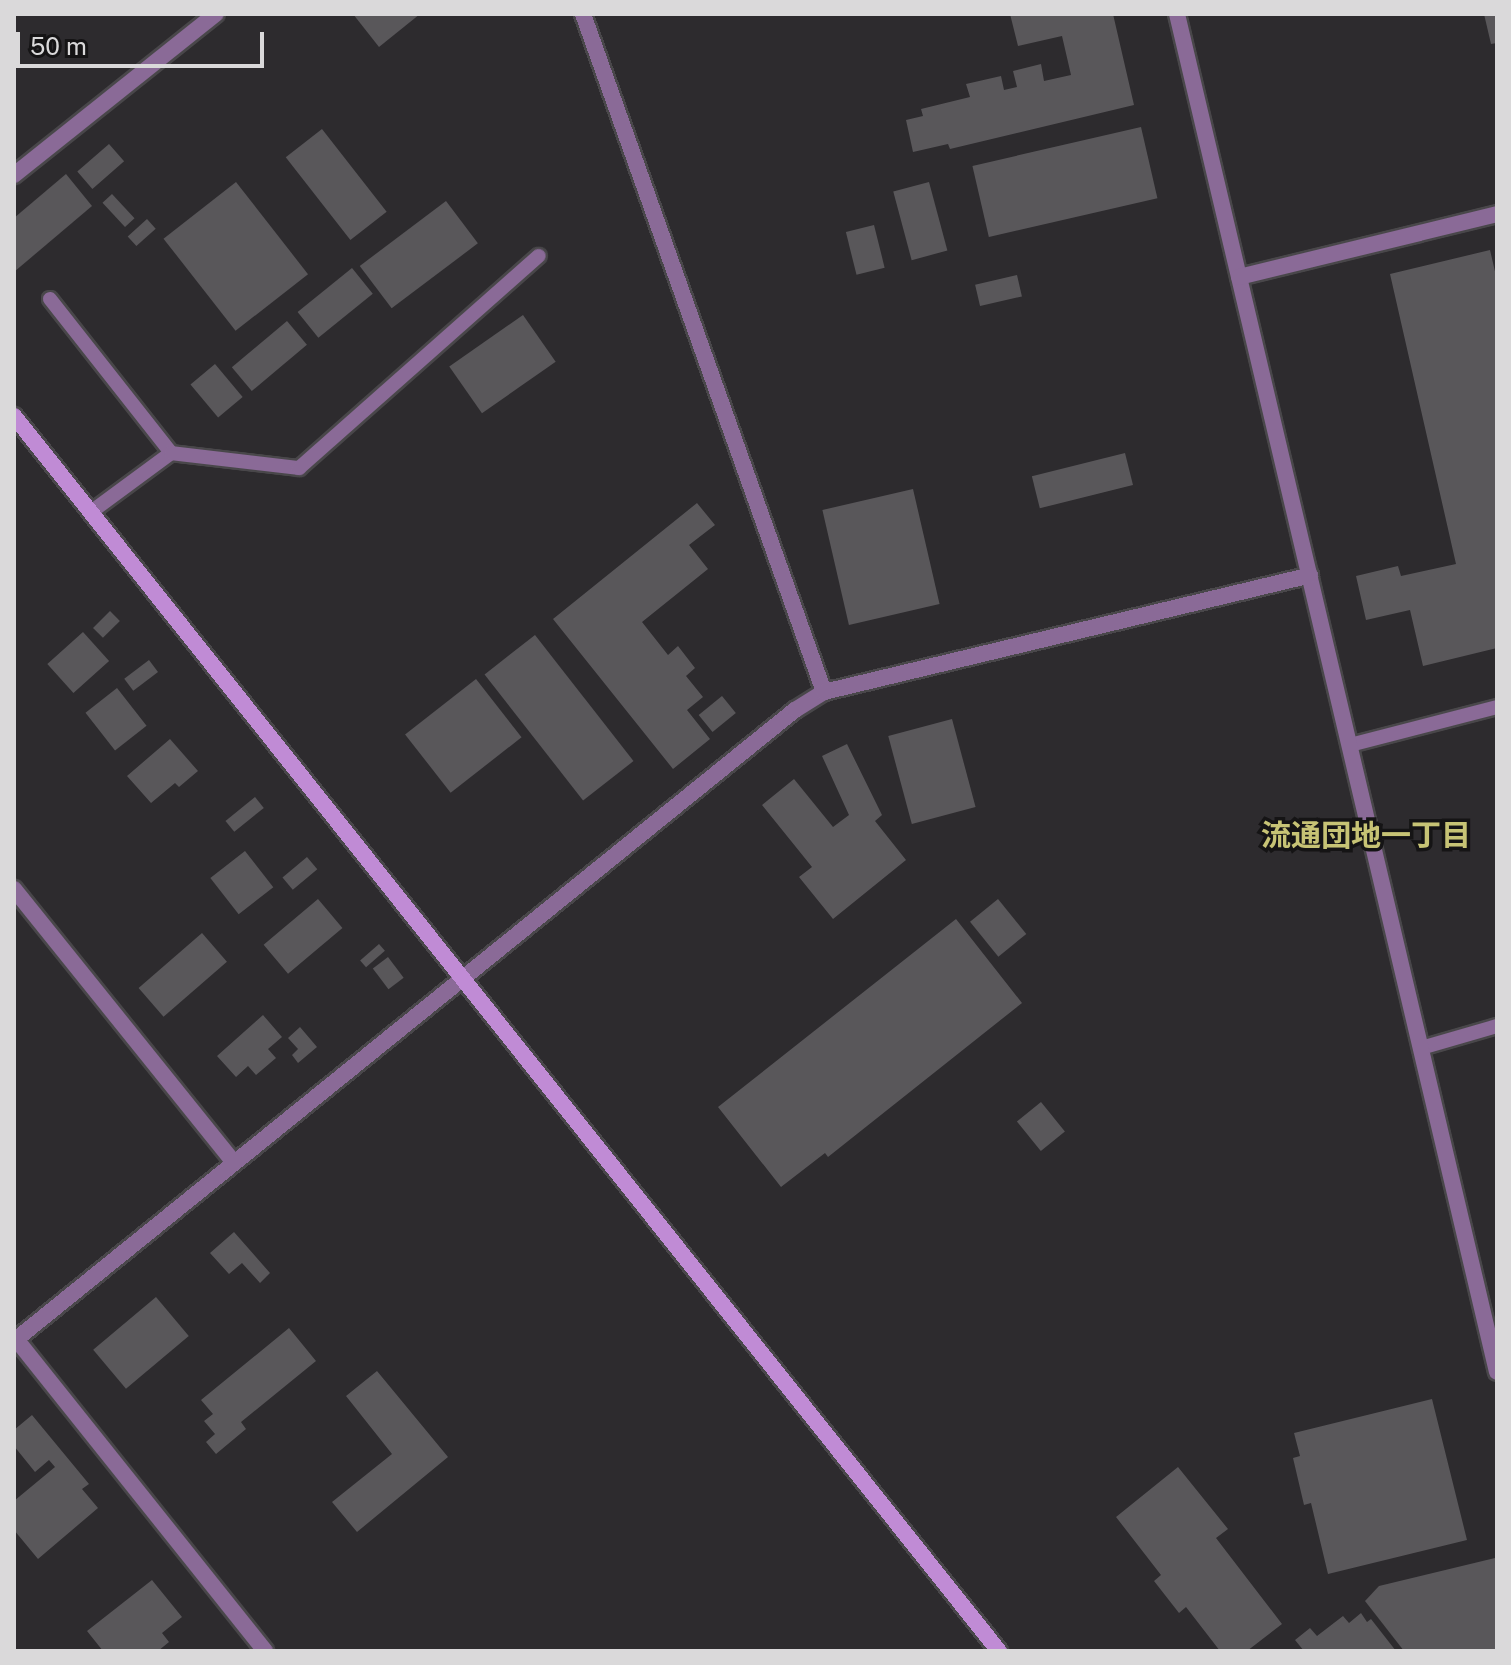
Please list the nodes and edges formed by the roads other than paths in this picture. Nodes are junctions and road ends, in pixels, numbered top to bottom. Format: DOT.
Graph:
graph roads {
  1 [pos="216,14"];
  2 [pos="583,14"];
  3 [pos="1177,14"];
  4 [pos="14,175"];
  5 [pos="1497,214"];
  6 [pos="539,256"];
  7 [pos="1239,277"];
  8 [pos="50,299"];
  9 [pos="14,416"];
  10 [pos="171,453"];
  11 [pos="91,512"];
  12 [pos="1310,575"];
  13 [pos="824,692"];
  14 [pos="1497,707"];
  15 [pos="1350,745"];
  16 [pos="14,889"];
  17 [pos="463,979"];
  18 [pos="1497,1026"];
  19 [pos="1421,1048"];
  20 [pos="234,1163"];
  21 [pos="15,1340"];
  22 [pos="1497,1372"];
  23 [pos="265,1651"];
  24 [pos="999,1651"];
  1 -- 4 [label="street"];
  2 -- 13 [label="street"];
  3 -- 7 [label="street"];
  5 -- 7 [label="street"];
  6 -- 10 [label="lane"];
  7 -- 12 [label="street"];
  8 -- 10 [label="lane"];
  9 -- 11 [label="street"];
  10 -- 11 [label="lane"];
  11 -- 17 [label="street"];
  12 -- 13 [label="street"];
  12 -- 15 [label="street"];
  13 -- 17 [label="street"];
  14 -- 15 [label="lane"];
  15 -- 19 [label="street"];
  16 -- 20 [label="street"];
  17 -- 20 [label="street"];
  17 -- 24 [label="street"];
  18 -- 19 [label="lane"];
  19 -- 22 [label="street"];
  20 -- 21 [label="street"];
  21 -- 23 [label="street"];
}
